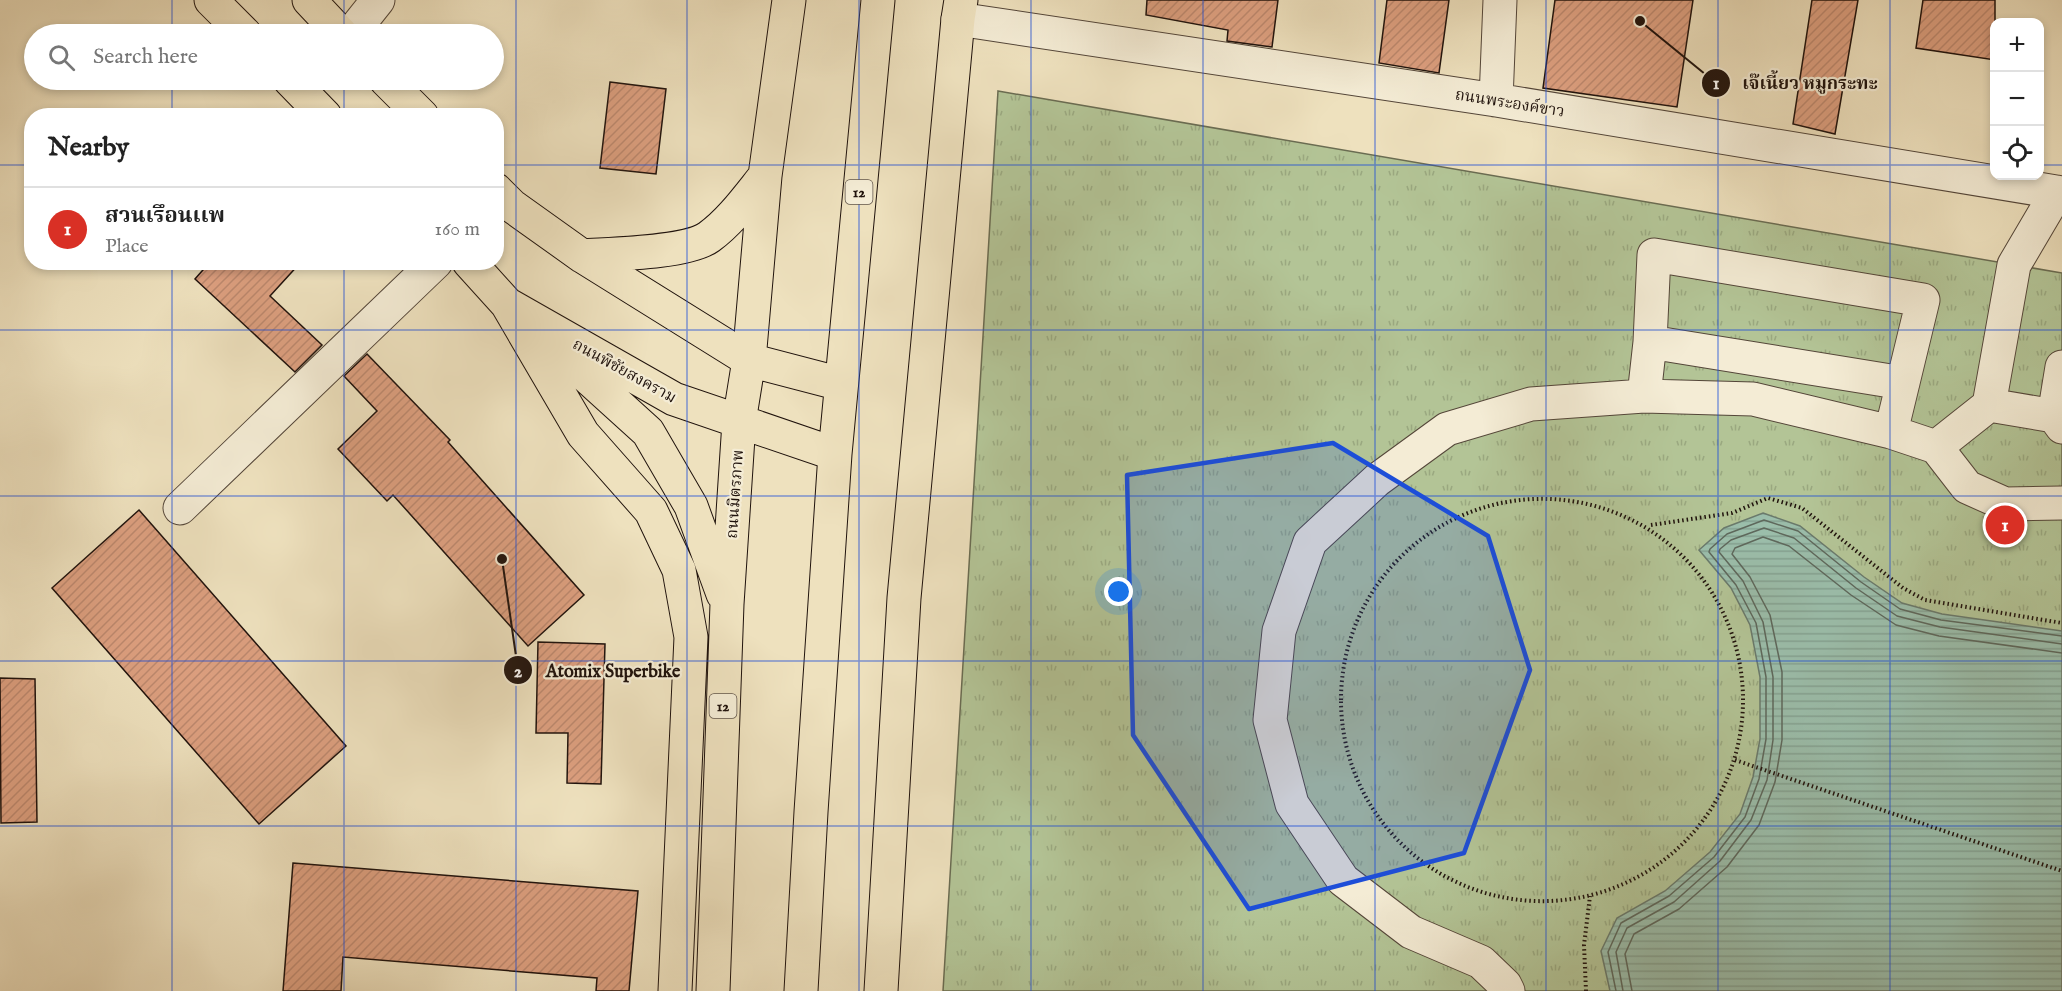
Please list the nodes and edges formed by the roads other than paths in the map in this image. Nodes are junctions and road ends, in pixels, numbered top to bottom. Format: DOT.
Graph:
graph roads {
  1 [pos="211,0"];
  2 [pos="309,0"];
  3 [pos="378,0"];
  4 [pos="789,0"];
  5 [pos="878,0"];
  6 [pos="1500,0"];
  7 [pos="959,9"];
  8 [pos="235,24"];
  9 [pos="332,24"];
  10 [pos="359,24"];
  11 [pos="300,90"];
  12 [pos="396,90"];
  13 [pos="1496,100"];
  14 [pos="317,108"];
  15 [pos="414,108"];
  16 [pos="765,176"];
  17 [pos="2060,193"];
  18 [pos="504,198"];
  19 [pos="582,256"];
  20 [pos="428,270"];
  21 [pos="476,270"];
  22 [pos="507,304"];
  23 [pos="1650,342"];
  24 [pos="749,360"];
  25 [pos="2062,367"];
  26 [pos="1903,383"];
  27 [pos="841,384"];
  28 [pos="1644,396"];
  29 [pos="1989,405"];
  30 [pos="739,422"];
  31 [pos="2058,422"];
  32 [pos="1891,432"];
  33 [pos="1936,447"];
  34 [pos="835,454"];
  35 [pos="2062,503"];
  36 [pos="180,508"];
  37 [pos="727,604"];
  38 [pos="675,991"];
  39 [pos="713,991"];
  40 [pos="801,991"];
  41 [pos="881,991"];
  42 [pos="1508,991"];
  1 -- 8 [label="main road"];
  2 -- 9 [label="main road"];
  3 -- 10 [label="street"];
  4 -- 16 [label="main road, ถนนมิตรภาพ / 12"];
  5 -- 27 [label="main road, 12"];
  6 -- 13 [label="street"];
  7 -- 13 [label="street, ถนนพระองค์ขาว"];
  7 -- 41 [label="main road"];
  11 -- 14 [label="main road"];
  12 -- 15 [label="main road"];
  13 -- 17 [label="street, ถนนพระองค์ขาว"];
  16 -- 19 [label="main road"];
  16 -- 24 [label="main road, ถนนมิตรภาพ / 12"];
  17 -- 29 [label="street"];
  18 -- 19 [label="main road"];
  19 -- 24 [label="main road"];
  20 -- 36 [label="street"];
  21 -- 22 [label="main road, ถนนพิชัยสงคราม"];
  22 -- 30 [label="main road, ถนนพิชัยสงคราม"];
  22 -- 37 [label="main road"];
  22 -- 38 [label="main road"];
  23 -- 26 [label="street"];
  23 -- 26 [label="street"];
  23 -- 28 [label="street"];
  24 -- 27 [label="main road"];
  24 -- 30 [label="main road, ถนนมิตรภาพ / 12"];
  25 -- 31 [label="street"];
  26 -- 32 [label="street"];
  27 -- 34 [label="main road, 12"];
  28 -- 32 [label="street"];
  28 -- 42 [label="street"];
  29 -- 31 [label="street"];
  29 -- 33 [label="street"];
  30 -- 34 [label="main road, ถนนพิชัยสงคราม"];
  30 -- 37 [label="main road, ถนนมิตรภาพ / 12"];
  32 -- 33 [label="street"];
  33 -- 35 [label="street"];
  34 -- 40 [label="main road, 12"];
  37 -- 39 [label="main road, ถนนมิตรภาพ / 12"];
}
